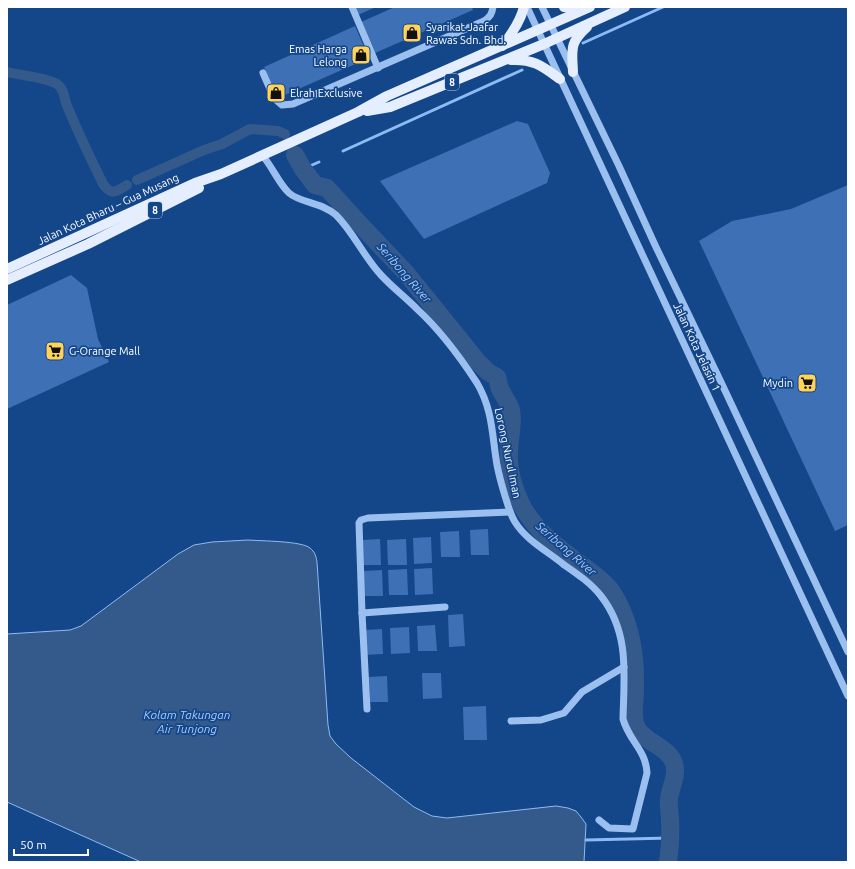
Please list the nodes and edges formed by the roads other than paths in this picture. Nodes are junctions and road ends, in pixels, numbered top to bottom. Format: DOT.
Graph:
graph roads {
  1 [pos="352,7"];
  2 [pos="493,7"];
  3 [pos="526,7"];
  4 [pos="542,7"];
  5 [pos="564,7"];
  6 [pos="625,7"];
  7 [pos="589,8"];
  8 [pos="593,22"];
  9 [pos="551,25"];
  10 [pos="537,30"];
  11 [pos="557,38"];
  12 [pos="544,44"];
  13 [pos="501,47"];
  14 [pos="506,60"];
  15 [pos="378,68"];
  16 [pos="573,72"];
  17 [pos="263,73"];
  18 [pos="560,79"];
  19 [pos="358,112"];
  20 [pos="262,155"];
  21 [pos="221,174"];
  22 [pos="7,269"];
  23 [pos="7,280"];
  24 [pos="510,512"];
  25 [pos="445,607"];
  26 [pos="362,613"];
  27 [pos="848,652"];
  28 [pos="624,667"];
  29 [pos="848,696"];
  30 [pos="367,709"];
  31 [pos="511,721"];
  32 [pos="599,820"];
  1 -- 15 [label="street"];
  2 -- 15 [label="street"];
  3 -- 10 [label="street, Jalan Kota Jelasin 1"];
  3 -- 13 [label="main road"];
  4 -- 9 [label="street"];
  5 -- 7 [label="main road"];
  6 -- 8 [label="main road, Jalan Kota Bharu – Gua Musang / 8"];
  7 -- 9 [label="main road, Jalan Kota Bharu – Gua Musang / 8"];
  8 -- 11 [label="main road, Jalan Kota Bharu – Gua Musang / 8"];
  8 -- 16 [label="main road"];
  9 -- 10 [label="main road, Jalan Kota Bharu – Gua Musang / 8"];
  9 -- 11 [label="street"];
  10 -- 12 [label="street, Jalan Kota Jelasin 1"];
  10 -- 13 [label="main road, Jalan Kota Bharu – Gua Musang / 8"];
  11 -- 12 [label="main road, Jalan Kota Bharu – Gua Musang / 8"];
  11 -- 16 [label="street"];
  12 -- 14 [label="main road, Jalan Kota Bharu – Gua Musang / 8"];
  12 -- 18 [label="street, Jalan Kota Jelasin 1"];
  13 -- 19 [label="main road, Jalan Kota Bharu – Gua Musang / 8"];
  14 -- 18 [label="main road"];
  14 -- 19 [label="main road, Jalan Kota Bharu – Gua Musang / 8"];
  15 -- 17 [label="street"];
  16 -- 27 [label="street"];
  18 -- 29 [label="street, Jalan Kota Jelasin 1"];
  19 -- 20 [label="main road, Jalan Kota Bharu – Gua Musang / 8"];
  20 -- 21 [label="main road, Jalan Kota Bharu – Gua Musang / 8"];
  20 -- 24 [label="street, Lorong Nurul Iman"];
  21 -- 22 [label="main road, Jalan Kota Bharu – Gua Musang / 8"];
  21 -- 23 [label="main road, Jalan Kota Bharu – Gua Musang / 8"];
  24 -- 26 [label="street"];
  24 -- 28 [label="street, Lorong Nurul Iman"];
  25 -- 26 [label="street"];
  26 -- 30 [label="street"];
  28 -- 31 [label="street"];
  28 -- 32 [label="street, Lorong Nurul Iman"];
}
